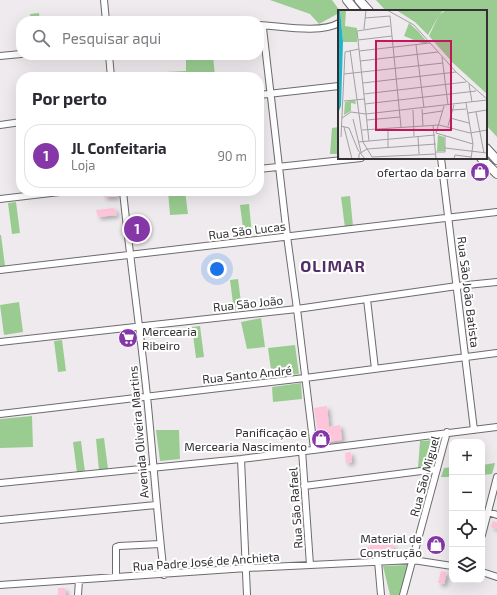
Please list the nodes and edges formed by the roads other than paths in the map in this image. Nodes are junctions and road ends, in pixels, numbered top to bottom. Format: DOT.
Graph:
graph roads {
  1 [pos="104,0"];
  2 [pos="347,0"];
  3 [pos="359,0"];
  4 [pos="351,10"];
  5 [pos="355,10"];
  6 [pos="367,10"];
  7 [pos="106,16"];
  8 [pos="338,24"];
  9 [pos="264,25"];
  10 [pos="264,37"];
  11 [pos="16,54"];
  12 [pos="0,56"];
  13 [pos="109,60"];
  14 [pos="111,72"];
  15 [pos="338,86"];
  16 [pos="270,94"];
  17 [pos="264,95"];
  18 [pos="16,123"];
  19 [pos="0,125"];
  20 [pos="487,149"];
  21 [pos="352,159"];
  22 [pos="441,159"];
  23 [pos="482,159"];
  24 [pos="497,160"];
  25 [pos="280,167"];
  26 [pos="264,169"];
  27 [pos="497,174"];
  28 [pos="19,196"];
  29 [pos="124,196"];
  30 [pos="0,198"];
  31 [pos="497,212"];
  32 [pos="448,217"];
  33 [pos="287,236"];
  34 [pos="130,255"];
  35 [pos="0,270"];
  36 [pos="497,282"];
  37 [pos="457,286"];
  38 [pos="367,299"];
  39 [pos="297,308"];
  40 [pos="138,326"];
  41 [pos="0,342"];
  42 [pos="497,353"];
  43 [pos="466,357"];
  44 [pos="375,369"];
  45 [pos="305,378"];
  46 [pos="147,396"];
  47 [pos="0,414"];
  48 [pos="497,427"];
  49 [pos="474,430"];
  50 [pos="447,432"];
  51 [pos="314,449"];
  52 [pos="302,450"];
  53 [pos="240,459"];
  54 [pos="153,467"];
  55 [pos="437,470"];
  56 [pos="497,477"];
  57 [pos="0,483"];
  58 [pos="304,486"];
  59 [pos="156,505"];
  60 [pos="488,512"];
  61 [pos="497,515"];
  62 [pos="0,520"];
  63 [pos="485,523"];
  64 [pos="160,544"];
  65 [pos="413,560"];
  66 [pos="378,561"];
  67 [pos="310,565"];
  68 [pos="449,566"];
  69 [pos="247,568"];
  70 [pos="485,573"];
  71 [pos="164,574"];
  72 [pos="497,577"];
  73 [pos="116,578"];
  74 [pos="79,580"];
  75 [pos="0,585"];
  76 [pos="78,595"];
  77 [pos="247,595"];
  78 [pos="381,595"];
  79 [pos="403,595"];
  1 -- 7 [label="street"];
  2 -- 4 [label="street"];
  2 -- 5 [label="main road"];
  3 -- 6 [label="main road"];
  8 -- 9 [label="street"];
  10 -- 16 [label="street"];
  11 -- 12 [label="street"];
  13 -- 14 [label="street"];
  15 -- 16 [label="street"];
  16 -- 17 [label="street"];
  16 -- 25 [label="street"];
  18 -- 19 [label="street"];
  20 -- 24 [label="main road"];
  21 -- 25 [label="street"];
  22 -- 32 [label="street, Rua São João Batista"];
  23 -- 27 [label="main road"];
  25 -- 26 [label="street"];
  25 -- 33 [label="street"];
  28 -- 30 [label="street"];
  29 -- 34 [label="street, Avenida Oliveira Martins"];
  31 -- 32 [label="street, Rua São Lucas"];
  32 -- 33 [label="street, Rua São Lucas"];
  32 -- 37 [label="street, Rua São João Batista"];
  33 -- 34 [label="street, Rua São Lucas"];
  33 -- 39 [label="street"];
  34 -- 35 [label="street, Rua São Lucas"];
  34 -- 40 [label="street, Avenida Oliveira Martins"];
  36 -- 37 [label="street, Rua São João"];
  37 -- 38 [label="street, Rua São João"];
  37 -- 43 [label="street, Rua São João Batista"];
  38 -- 39 [label="street, Rua São João"];
  38 -- 44 [label="street"];
  39 -- 40 [label="street, Rua São João"];
  39 -- 45 [label="street"];
  40 -- 41 [label="street, Rua São João"];
  40 -- 46 [label="street, Avenida Oliveira Martins"];
  42 -- 43 [label="street, Rua Santo André"];
  43 -- 44 [label="street, Rua Santo André"];
  43 -- 49 [label="street, Rua São João Batista"];
  44 -- 45 [label="street, Rua Santo André"];
  45 -- 46 [label="street, Rua Santo André"];
  45 -- 51 [label="street"];
  46 -- 47 [label="street, Rua Santo André"];
  46 -- 54 [label="street, Avenida Oliveira Martins"];
  48 -- 49 [label="street"];
  49 -- 50 [label="street"];
  50 -- 51 [label="street"];
  50 -- 55 [label="street, Rua São Miguel"];
  51 -- 52 [label="street"];
  52 -- 53 [label="street"];
  52 -- 58 [label="street, Rua São Rafael"];
  53 -- 54 [label="street"];
  53 -- 69 [label="street"];
  54 -- 57 [label="street"];
  54 -- 59 [label="street, Avenida Oliveira Martins"];
  55 -- 58 [label="street"];
  55 -- 65 [label="street, Rua São Miguel"];
  56 -- 60 [label="street"];
  58 -- 67 [label="street, Rua São Rafael"];
  59 -- 62 [label="street"];
  59 -- 64 [label="street, Avenida Oliveira Martins"];
  60 -- 61 [label="street"];
  60 -- 63 [label="street"];
  64 -- 71 [label="street, Avenida Oliveira Martins"];
  64 -- 73 [label="street"];
  65 -- 66 [label="street, Rua Padre José de Anchieta"];
  65 -- 68 [label="street, Rua Padre José de Anchieta"];
  65 -- 79 [label="street, Rua São Miguel"];
  66 -- 67 [label="street, Rua Padre José de Anchieta"];
  66 -- 78 [label="street"];
  67 -- 69 [label="street, Rua Padre José de Anchieta"];
  69 -- 71 [label="street, Rua Padre José de Anchieta"];
  69 -- 77 [label="street"];
  70 -- 72 [label="street"];
  71 -- 73 [label="street, Rua Padre José de Anchieta"];
  73 -- 74 [label="street, Rua Padre José de Anchieta"];
  74 -- 75 [label="street, Rua Padre José de Anchieta"];
  74 -- 76 [label="street"];
}
